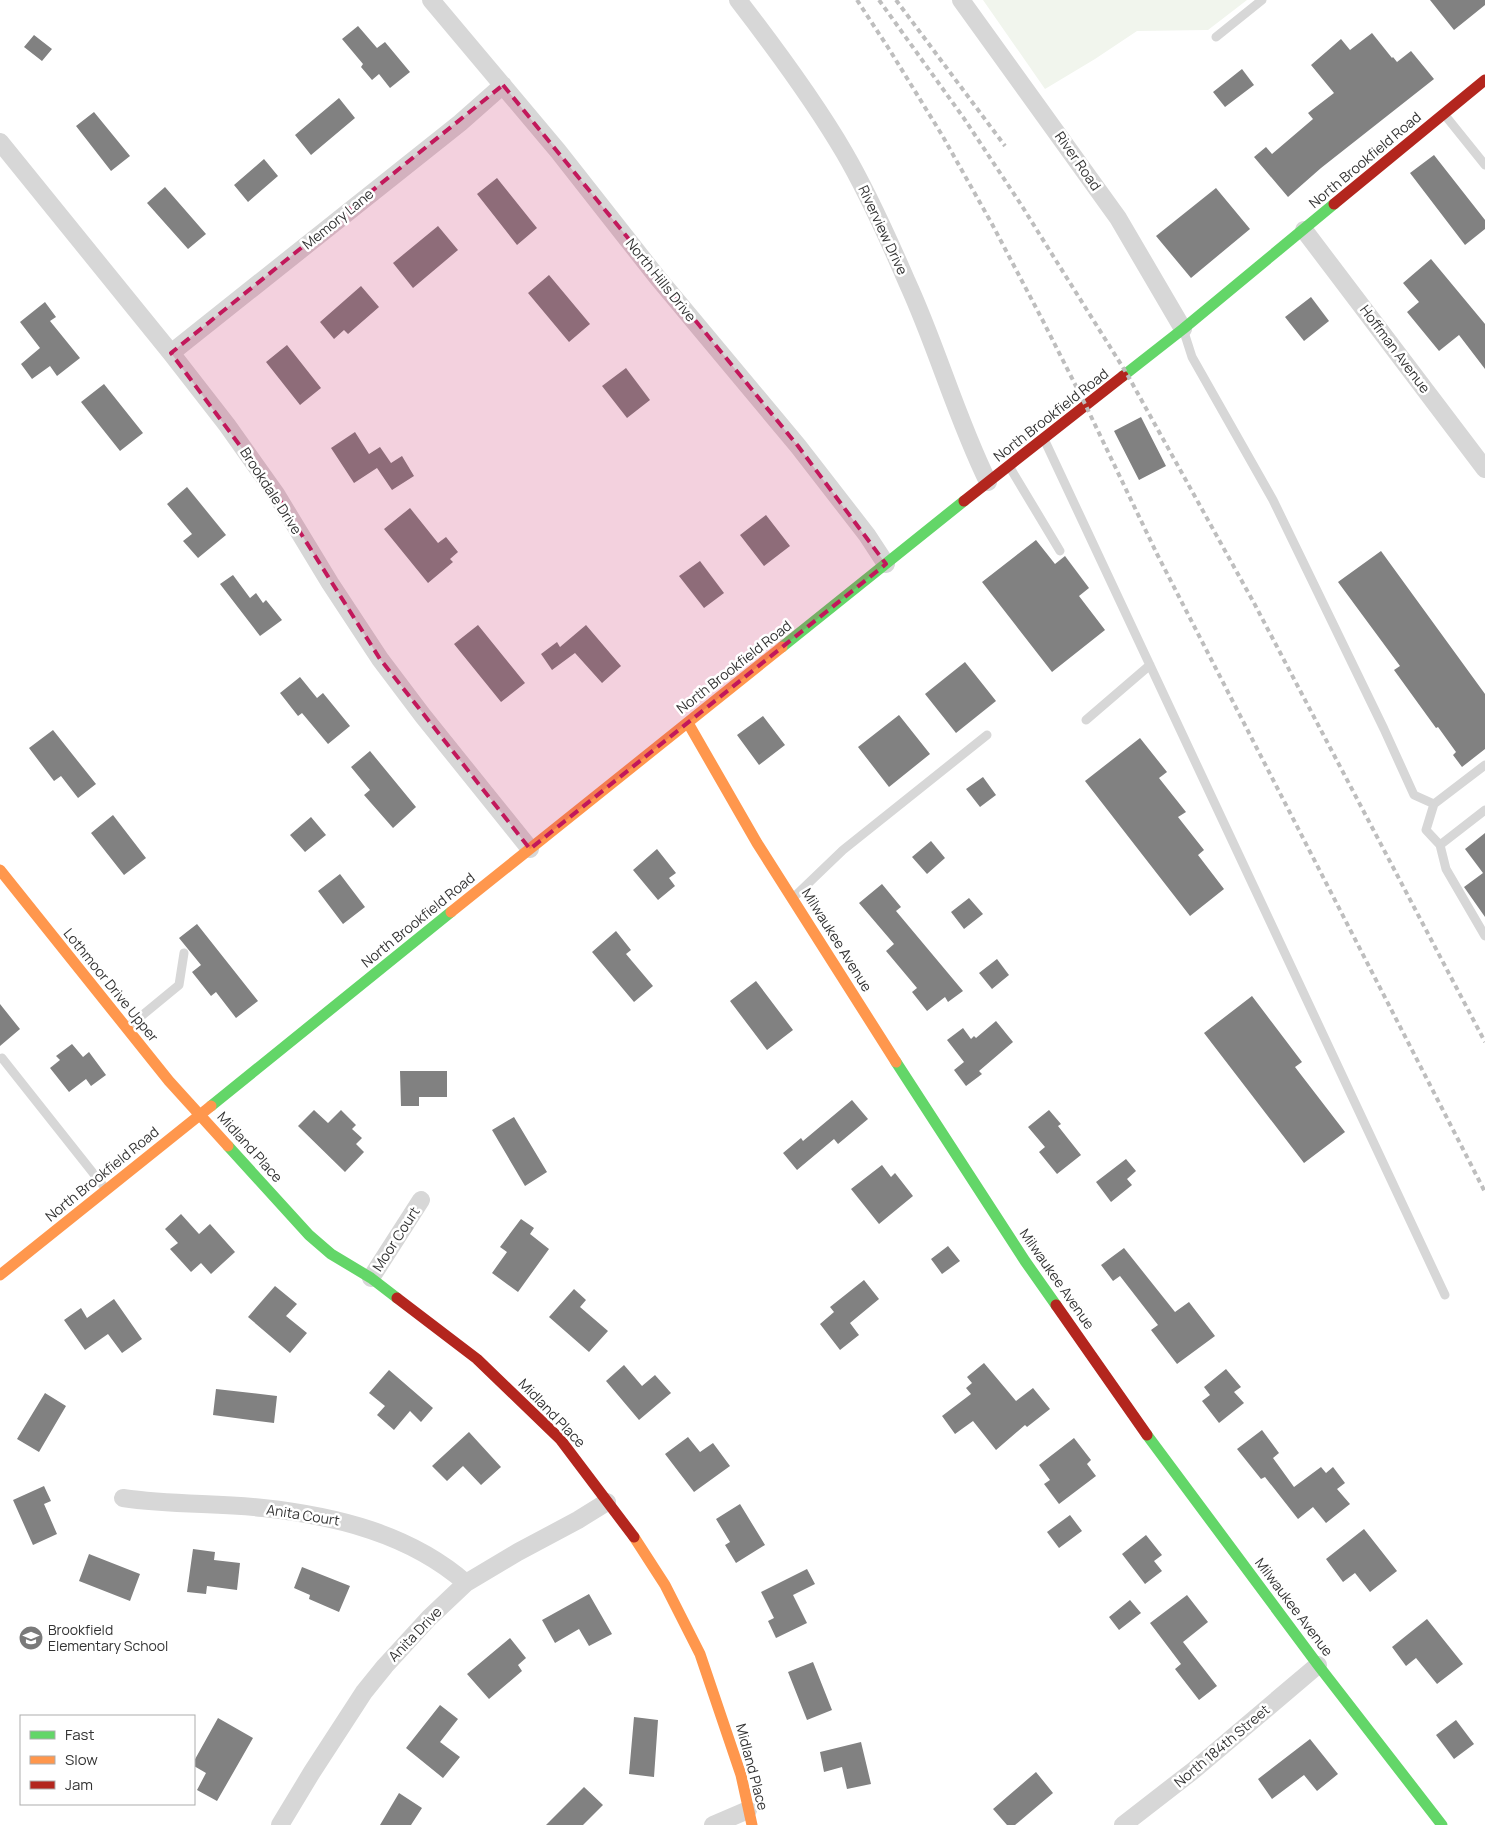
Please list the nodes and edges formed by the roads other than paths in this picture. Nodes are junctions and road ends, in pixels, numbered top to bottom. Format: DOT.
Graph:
graph roads {
  1 [pos="431,0"];
  2 [pos="738,0"];
  3 [pos="961,0"];
  4 [pos="1262,0"];
  5 [pos="1216,37"];
  6 [pos="1482,83"];
  7 [pos="504,85"];
  8 [pos="1485,96"];
  9 [pos="1444,114"];
  10 [pos="0,142"];
  11 [pos="1485,165"];
  12 [pos="1304,230"];
  13 [pos="1183,329"];
  14 [pos="171,352"];
  15 [pos="1044,439"];
  16 [pos="1008,466"];
  17 [pos="1485,469"];
  18 [pos="988,482"];
  19 [pos="1060,551"];
  20 [pos="886,564"];
  21 [pos="1150,665"];
  22 [pos="1086,720"];
  23 [pos="688,723"];
  24 [pos="987,735"];
  25 [pos="1485,765"];
  26 [pos="1434,804"];
  27 [pos="1485,810"];
  28 [pos="1440,845"];
  29 [pos="530,849"];
  30 [pos="0,870"];
  31 [pos="792,899"];
  32 [pos="1485,936"];
  33 [pos="184,953"];
  34 [pos="126,1028"];
  35 [pos="2,1058"];
  36 [pos="201,1115"];
  37 [pos="106,1190"];
  38 [pos="421,1200"];
  39 [pos="0,1275"];
  40 [pos="371,1278"];
  41 [pos="1445,1295"];
  42 [pos="124,1498"];
  43 [pos="607,1502"];
  44 [pos="466,1583"];
  45 [pos="1318,1664"];
  46 [pos="750,1818"];
  47 [pos="280,1825"];
  48 [pos="713,1825"];
  49 [pos="1123,1825"];
  50 [pos="1442,1825"];
  1 -- 7 [label="street, North Hills Drive"];
  2 -- 18 [label="street, Riverview Drive"];
  3 -- 13 [label="street, River Road"];
  4 -- 5 [label="lane"];
  6 -- 8 [label="lane"];
  6 -- 9 [label="street, North Brookfield Road"];
  7 -- 14 [label="street, Memory Lane"];
  7 -- 20 [label="street, North Hills Drive"];
  9 -- 11 [label="lane"];
  9 -- 12 [label="street, North Brookfield Road"];
  10 -- 14 [label="street, Brookdale Drive"];
  12 -- 13 [label="street, North Brookfield Road"];
  12 -- 17 [label="street, Hoffman Avenue"];
  13 -- 15 [label="street, North Brookfield Road"];
  13 -- 26 [label="lane"];
  14 -- 29 [label="street, Brookdale Drive"];
  15 -- 16 [label="street, North Brookfield Road"];
  15 -- 21 [label="lane"];
  16 -- 18 [label="street, North Brookfield Road"];
  16 -- 19 [label="lane"];
  18 -- 20 [label="street, North Brookfield Road"];
  20 -- 23 [label="street, North Brookfield Road"];
  21 -- 22 [label="lane"];
  21 -- 41 [label="lane"];
  23 -- 29 [label="street, North Brookfield Road"];
  23 -- 31 [label="street, Milwaukee Avenue"];
  24 -- 31 [label="lane"];
  25 -- 26 [label="lane"];
  26 -- 28 [label="lane"];
  27 -- 28 [label="lane"];
  28 -- 32 [label="lane"];
  29 -- 36 [label="street, North Brookfield Road"];
  30 -- 34 [label="street, Lothmoor Drive Upper"];
  31 -- 45 [label="street, Milwaukee Avenue"];
  33 -- 34 [label="lane"];
  34 -- 36 [label="street, Lothmoor Drive Upper"];
  35 -- 37 [label="lane"];
  36 -- 37 [label="street, North Brookfield Road"];
  36 -- 40 [label="street, Midland Place"];
  37 -- 39 [label="street, North Brookfield Road"];
  38 -- 40 [label="street, Moor Court"];
  40 -- 43 [label="street, Midland Place"];
  42 -- 44 [label="street, Anita Court"];
  43 -- 44 [label="street, Anita Drive"];
  43 -- 46 [label="street, Midland Place"];
  44 -- 47 [label="street, Anita Drive"];
  45 -- 49 [label="street, North 184th Street"];
  45 -- 50 [label="street, Milwaukee Avenue"];
  46 -- 48 [label="street"];
}
